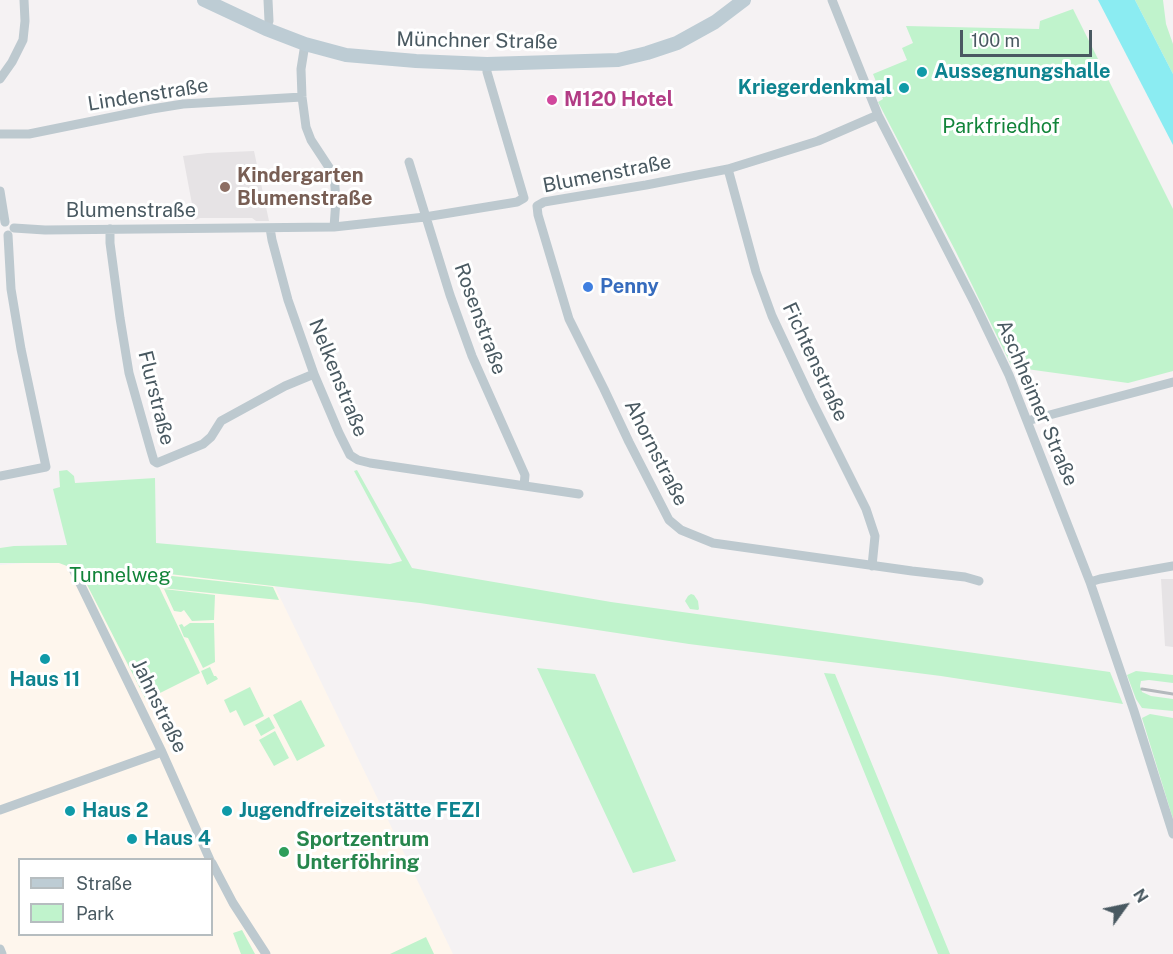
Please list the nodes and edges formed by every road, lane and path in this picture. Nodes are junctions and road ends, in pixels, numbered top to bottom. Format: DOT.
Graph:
graph roads {
  1 [pos="24,0"];
  2 [pos="204,0"];
  3 [pos="268,0"];
  4 [pos="744,0"];
  5 [pos="832,0"];
  6 [pos="267,29"];
  7 [pos="305,44"];
  8 [pos="487,64"];
  9 [pos="0,79"];
  10 [pos="302,97"];
  11 [pos="878,116"];
  12 [pos="0,134"];
  13 [pos="409,162"];
  14 [pos="728,169"];
  15 [pos="0,191"];
  16 [pos="524,198"];
  17 [pos="537,206"];
  18 [pos="425,217"];
  19 [pos="2,225"];
  20 [pos="270,228"];
  21 [pos="334,228"];
  22 [pos="110,229"];
  23 [pos="11,232"];
  24 [pos="314,374"];
  25 [pos="1173,382"];
  26 [pos="1027,421"];
  27 [pos="0,476"];
  28 [pos="524,486"];
  29 [pos="579,494"];
  30 [pos="872,566"];
  31 [pos="1173,566"];
  32 [pos="73,569"];
  33 [pos="979,581"];
  34 [pos="1090,582"];
  35 [pos="162,752"];
  36 [pos="0,810"];
  37 [pos="1173,834"];
  38 [pos="210,858"];
  39 [pos="213,865"];
  40 [pos="0,949"];
  41 [pos="2,954"];
  42 [pos="266,954"];
  1 -- 9 [label="street"];
  2 -- 6 [label="main road, Münchner Straße"];
  3 -- 6 [label="street"];
  4 -- 8 [label="main road, Münchner Straße"];
  5 -- 11 [label="street, Aschheimer Straße"];
  6 -- 7 [label="main road, Münchner Straße"];
  7 -- 8 [label="main road, Münchner Straße"];
  7 -- 10 [label="street"];
  8 -- 16 [label="street"];
  10 -- 12 [label="street, Lindenstraße"];
  10 -- 21 [label="street"];
  11 -- 14 [label="street, Blumenstraße"];
  11 -- 26 [label="street, Aschheimer Straße"];
  13 -- 18 [label="street, Rosenstraße"];
  14 -- 17 [label="street, Blumenstraße"];
  14 -- 30 [label="street, Fichtenstraße"];
  15 -- 19 [label="street"];
  16 -- 17 [label="street, Blumenstraße"];
  16 -- 18 [label="street, Blumenstraße"];
  17 -- 30 [label="street, Ahornstraße"];
  18 -- 21 [label="street, Blumenstraße"];
  18 -- 28 [label="street, Rosenstraße"];
  19 -- 23 [label="street"];
  20 -- 21 [label="street, Blumenstraße"];
  20 -- 22 [label="street, Blumenstraße"];
  20 -- 24 [label="street, Nelkenstraße"];
  22 -- 23 [label="street, Blumenstraße"];
  22 -- 24 [label="street, Flurstraße"];
  23 -- 27 [label="street"];
  24 -- 28 [label="street, Nelkenstraße"];
  25 -- 26 [label="street"];
  26 -- 34 [label="street, Aschheimer Straße"];
  28 -- 29 [label="street, Nelkenstraße"];
  30 -- 33 [label="street, Ahornstraße"];
  31 -- 34 [label="street"];
  32 -- 35 [label="street, Jahnstraße"];
  34 -- 37 [label="street, Aschheimer Straße"];
  35 -- 36 [label="street"];
  35 -- 38 [label="street, Jahnstraße"];
  39 -- 42 [label="street, Jahnstraße"];
  40 -- 41 [label="street"];
}
